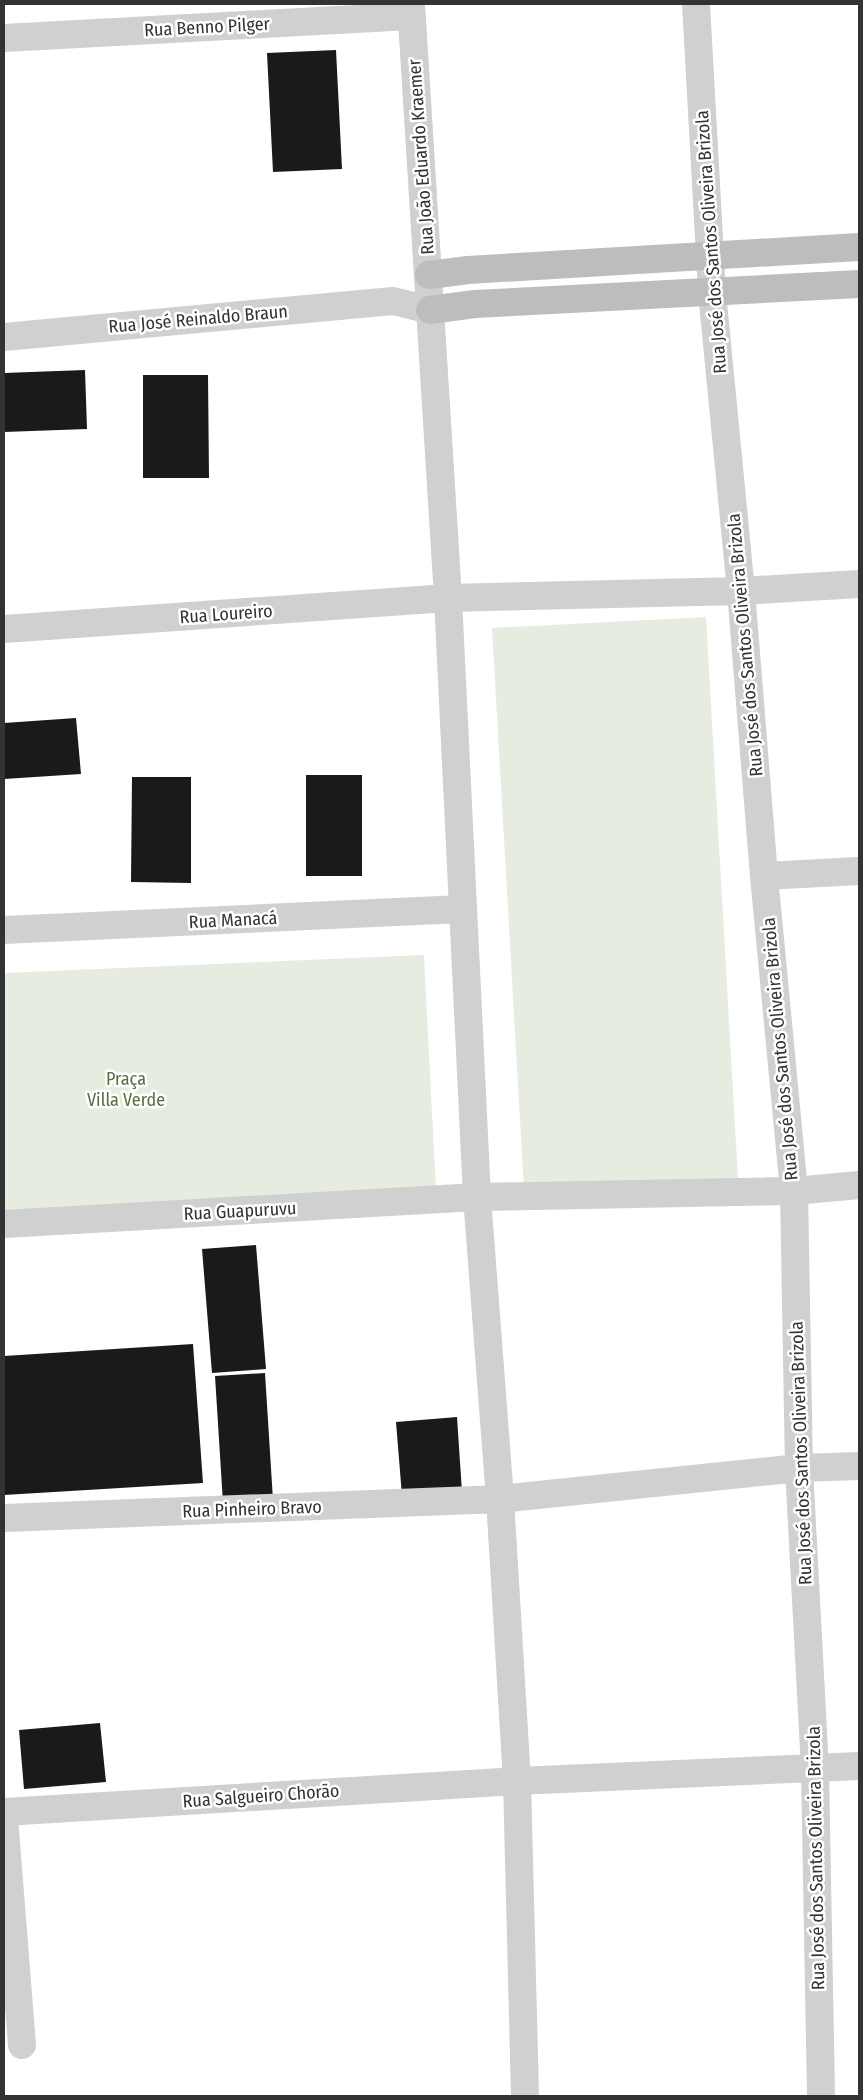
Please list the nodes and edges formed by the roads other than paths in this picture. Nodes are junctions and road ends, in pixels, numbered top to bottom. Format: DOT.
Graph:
graph roads {
  1 [pos="696,4"];
  2 [pos="411,10"];
  3 [pos="4,38"];
  4 [pos="859,247"];
  5 [pos="710,256"];
  6 [pos="428,274"];
  7 [pos="859,284"];
  8 [pos="712,292"];
  9 [pos="393,302"];
  10 [pos="430,310"];
  11 [pos="4,337"];
  12 [pos="859,584"];
  13 [pos="742,591"];
  14 [pos="448,598"];
  15 [pos="4,629"];
  16 [pos="859,871"];
  17 [pos="764,876"];
  18 [pos="462,909"];
  19 [pos="4,930"];
  20 [pos="859,1185"];
  21 [pos="794,1191"];
  22 [pos="477,1197"];
  23 [pos="4,1224"];
  24 [pos="859,1466"];
  25 [pos="799,1468"];
  26 [pos="500,1499"];
  27 [pos="4,1518"];
  28 [pos="859,1766"];
  29 [pos="815,1769"];
  30 [pos="517,1780"];
  31 [pos="4,1812"];
  32 [pos="4,1816"];
  33 [pos="22,2045"];
  34 [pos="525,2096"];
  35 [pos="821,2096"];
  1 -- 5 [label="street, Rua José dos Santos Oliveira Brizola"];
  2 -- 3 [label="street, Rua Benno Pilger"];
  2 -- 6 [label="street, Rua João Eduardo Kraemer"];
  4 -- 5 [label="street"];
  5 -- 6 [label="street"];
  5 -- 8 [label="street, Rua José dos Santos Oliveira Brizola"];
  6 -- 9 [label="street"];
  6 -- 10 [label="street, Rua João Eduardo Kraemer"];
  7 -- 8 [label="street"];
  8 -- 10 [label="street"];
  8 -- 13 [label="street, Rua José dos Santos Oliveira Brizola"];
  9 -- 10 [label="street, Rua José Reinaldo Braun"];
  9 -- 11 [label="street, Rua José Reinaldo Braun"];
  10 -- 14 [label="street, Rua João Eduardo Kraemer"];
  12 -- 13 [label="street, Rua Loureiro"];
  13 -- 14 [label="street, Rua Loureiro"];
  13 -- 17 [label="street, Rua José dos Santos Oliveira Brizola"];
  14 -- 15 [label="street, Rua Loureiro"];
  14 -- 18 [label="street, Rua João Eduardo Kraemer"];
  16 -- 17 [label="street"];
  17 -- 21 [label="street, Rua José dos Santos Oliveira Brizola"];
  18 -- 19 [label="street, Rua Manacá"];
  18 -- 22 [label="street, Rua João Eduardo Kraemer"];
  20 -- 21 [label="street, Rua Guapuruvu"];
  21 -- 22 [label="street, Rua Guapuruvu"];
  21 -- 25 [label="street, Rua José dos Santos Oliveira Brizola"];
  22 -- 23 [label="street, Rua Guapuruvu"];
  22 -- 26 [label="street, Rua João Eduardo Kraemer"];
  24 -- 25 [label="street, Rua Pinheiro Bravo"];
  25 -- 26 [label="street, Rua Pinheiro Bravo"];
  25 -- 29 [label="street, Rua José dos Santos Oliveira Brizola"];
  26 -- 27 [label="street, Rua Pinheiro Bravo"];
  26 -- 30 [label="street, Rua João Eduardo Kraemer"];
  28 -- 29 [label="street, Rua Salgueiro Chorão"];
  29 -- 30 [label="street, Rua Salgueiro Chorão"];
  29 -- 35 [label="street, Rua José dos Santos Oliveira Brizola"];
  30 -- 31 [label="street, Rua Salgueiro Chorão"];
  30 -- 34 [label="street, Rua João Eduardo Kraemer"];
  32 -- 33 [label="street"];
}
